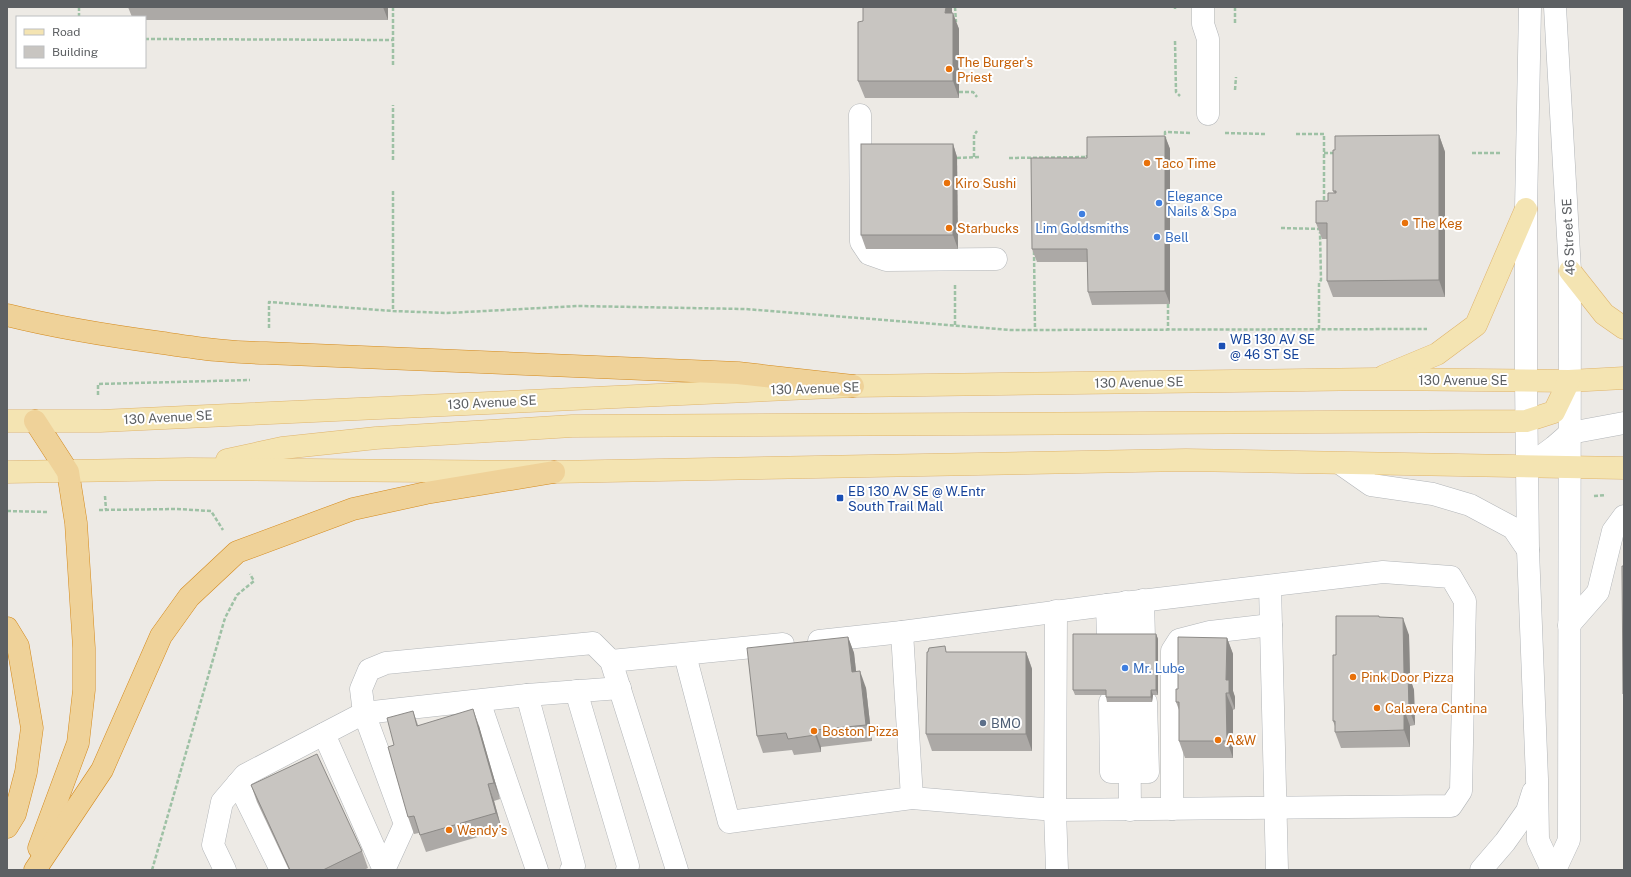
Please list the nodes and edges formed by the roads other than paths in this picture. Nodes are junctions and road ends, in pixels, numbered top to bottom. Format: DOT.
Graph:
graph roads {
  1 [pos="1204,7"];
  2 [pos="1530,7"];
  3 [pos="1555,7"];
  4 [pos="1208,114"];
  5 [pos="860,115"];
  6 [pos="1526,209"];
  7 [pos="996,259"];
  8 [pos="1570,271"];
  9 [pos="7,315"];
  10 [pos="1624,328"];
  11 [pos="1624,378"];
  12 [pos="1375,379"];
  13 [pos="1526,380"];
  14 [pos="1569,381"];
  15 [pos="853,386"];
  16 [pos="7,422"];
  17 [pos="35,422"];
  18 [pos="1526,422"];
  19 [pos="1624,423"];
  20 [pos="1570,433"];
  21 [pos="1341,464"];
  22 [pos="1528,466"];
  23 [pos="1570,467"];
  24 [pos="1624,468"];
  25 [pos="188,469"];
  26 [pos="7,472"];
  27 [pos="68,472"];
  28 [pos="554,472"];
  29 [pos="1624,516"];
  30 [pos="1528,550"];
  31 [pos="1270,586"];
  32 [pos="1126,602"];
  33 [pos="1056,611"];
  34 [pos="1271,625"];
  35 [pos="1570,625"];
  36 [pos="7,628"];
  37 [pos="902,632"];
  38 [pos="685,655"];
  39 [pos="611,661"];
  40 [pos="620,688"];
  41 [pos="576,691"];
  42 [pos="527,696"];
  43 [pos="479,701"];
  44 [pos="1128,702"];
  45 [pos="364,713"];
  46 [pos="324,734"];
  47 [pos="1537,779"];
  48 [pos="238,783"];
  49 [pos="912,798"];
  50 [pos="1276,808"];
  51 [pos="1172,809"];
  52 [pos="1055,810"];
  53 [pos="1130,810"];
  54 [pos="7,827"];
  55 [pos="31,870"];
  56 [pos="35,870"];
  57 [pos="225,870"];
  58 [pos="281,870"];
  59 [pos="384,870"];
  60 [pos="537,870"];
  61 [pos="571,870"];
  62 [pos="627,870"];
  63 [pos="677,870"];
  64 [pos="1057,870"];
  65 [pos="1277,870"];
  66 [pos="1481,870"];
  67 [pos="1554,870"];
  1 -- 4 [label="street"];
  2 -- 6 [label="street"];
  3 -- 8 [label="street, 46 Street SE"];
  5 -- 7 [label="street"];
  6 -- 12 [label="main road"];
  6 -- 13 [label="street"];
  8 -- 10 [label="main road"];
  8 -- 14 [label="street, 46 Street SE"];
  9 -- 15 [label="highway"];
  11 -- 14 [label="main road, 130 Avenue SE"];
  12 -- 13 [label="main road, 130 Avenue SE"];
  12 -- 15 [label="main road, 130 Avenue SE"];
  13 -- 14 [label="main road, 130 Avenue SE"];
  13 -- 18 [label="street"];
  14 -- 18 [label="main road"];
  14 -- 20 [label="street, 46 Street SE"];
  15 -- 17 [label="main road, 130 Avenue SE"];
  16 -- 17 [label="main road, 130 Avenue SE"];
  17 -- 27 [label="highway"];
  18 -- 22 [label="street"];
  18 -- 25 [label="main road"];
  19 -- 20 [label="street"];
  20 -- 22 [label="street"];
  20 -- 23 [label="street, 46 Street SE"];
  21 -- 22 [label="main road"];
  21 -- 28 [label="main road"];
  21 -- 30 [label="street"];
  22 -- 23 [label="main road"];
  22 -- 30 [label="street"];
  23 -- 24 [label="main road"];
  23 -- 35 [label="street, 46 Street SE"];
  25 -- 27 [label="main road"];
  25 -- 28 [label="main road"];
  26 -- 27 [label="main road"];
  27 -- 55 [label="highway"];
  28 -- 56 [label="highway"];
  29 -- 35 [label="street"];
  30 -- 47 [label="street"];
  31 -- 32 [label="street"];
  31 -- 34 [label="street"];
  31 -- 50 [label="street"];
  32 -- 32 [label="street"];
  32 -- 33 [label="street"];
  33 -- 37 [label="street"];
  33 -- 52 [label="street"];
  34 -- 50 [label="street"];
  34 -- 51 [label="street"];
  35 -- 67 [label="street, 46 Street SE"];
  36 -- 54 [label="highway"];
  37 -- 38 [label="street"];
  37 -- 49 [label="street"];
  38 -- 39 [label="street"];
  38 -- 49 [label="street"];
  39 -- 40 [label="street"];
  39 -- 45 [label="street"];
  40 -- 41 [label="street"];
  40 -- 63 [label="street"];
  41 -- 42 [label="street"];
  41 -- 62 [label="street"];
  42 -- 43 [label="street"];
  42 -- 61 [label="street"];
  43 -- 45 [label="street"];
  43 -- 60 [label="street"];
  44 -- 53 [label="street"];
  45 -- 46 [label="street"];
  45 -- 59 [label="street"];
  46 -- 48 [label="street"];
  46 -- 59 [label="street"];
  47 -- 66 [label="street"];
  47 -- 67 [label="street"];
  48 -- 57 [label="street"];
  48 -- 58 [label="street"];
  49 -- 52 [label="street"];
  50 -- 51 [label="street"];
  50 -- 65 [label="street"];
  51 -- 53 [label="street"];
  52 -- 53 [label="street"];
  52 -- 64 [label="street"];
}
